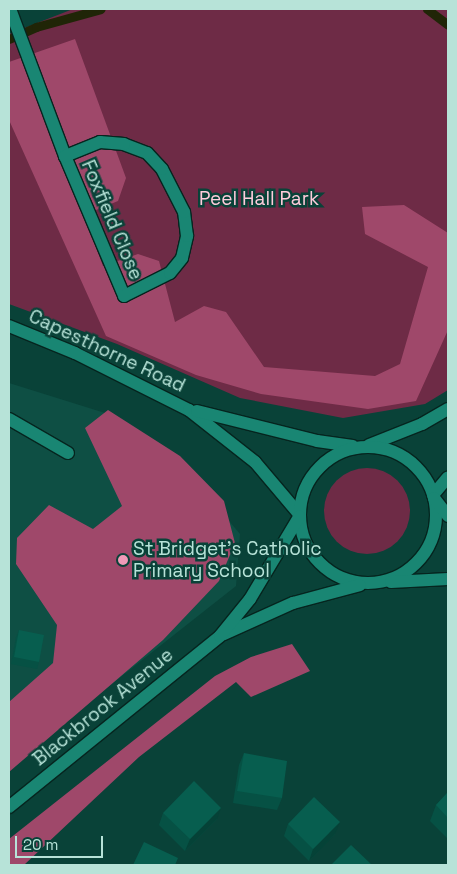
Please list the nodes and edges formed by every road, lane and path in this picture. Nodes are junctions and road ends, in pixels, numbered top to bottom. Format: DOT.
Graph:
graph roads {
  1 [pos="10,9"];
  2 [pos="65,156"];
  3 [pos="9,326"];
  4 [pos="448,409"];
  5 [pos="189,410"];
  6 [pos="9,419"];
  7 [pos="364,446"];
  8 [pos="68,453"];
  9 [pos="448,477"];
  10 [pos="434,497"];
  11 [pos="299,516"];
  12 [pos="448,516"];
  13 [pos="448,579"];
  14 [pos="372,583"];
  15 [pos="220,636"];
  16 [pos="9,807"];
  1 -- 2 [label="street, Foxfield Close"];
  2 -- 2 [label="street, Foxfield Close"];
  3 -- 5 [label="street, Capesthorne Road"];
  4 -- 7 [label="street"];
  5 -- 7 [label="street, Capesthorne Road"];
  5 -- 11 [label="street, Capesthorne Road"];
  6 -- 8 [label="street"];
  7 -- 10 [label="street"];
  7 -- 11 [label="street"];
  9 -- 10 [label="street"];
  10 -- 12 [label="street"];
  10 -- 14 [label="street"];
  11 -- 14 [label="street"];
  11 -- 15 [label="street, Blackbrook Avenue"];
  13 -- 14 [label="street"];
  14 -- 15 [label="street, Blackbrook Avenue"];
  15 -- 16 [label="street, Blackbrook Avenue"];
}
